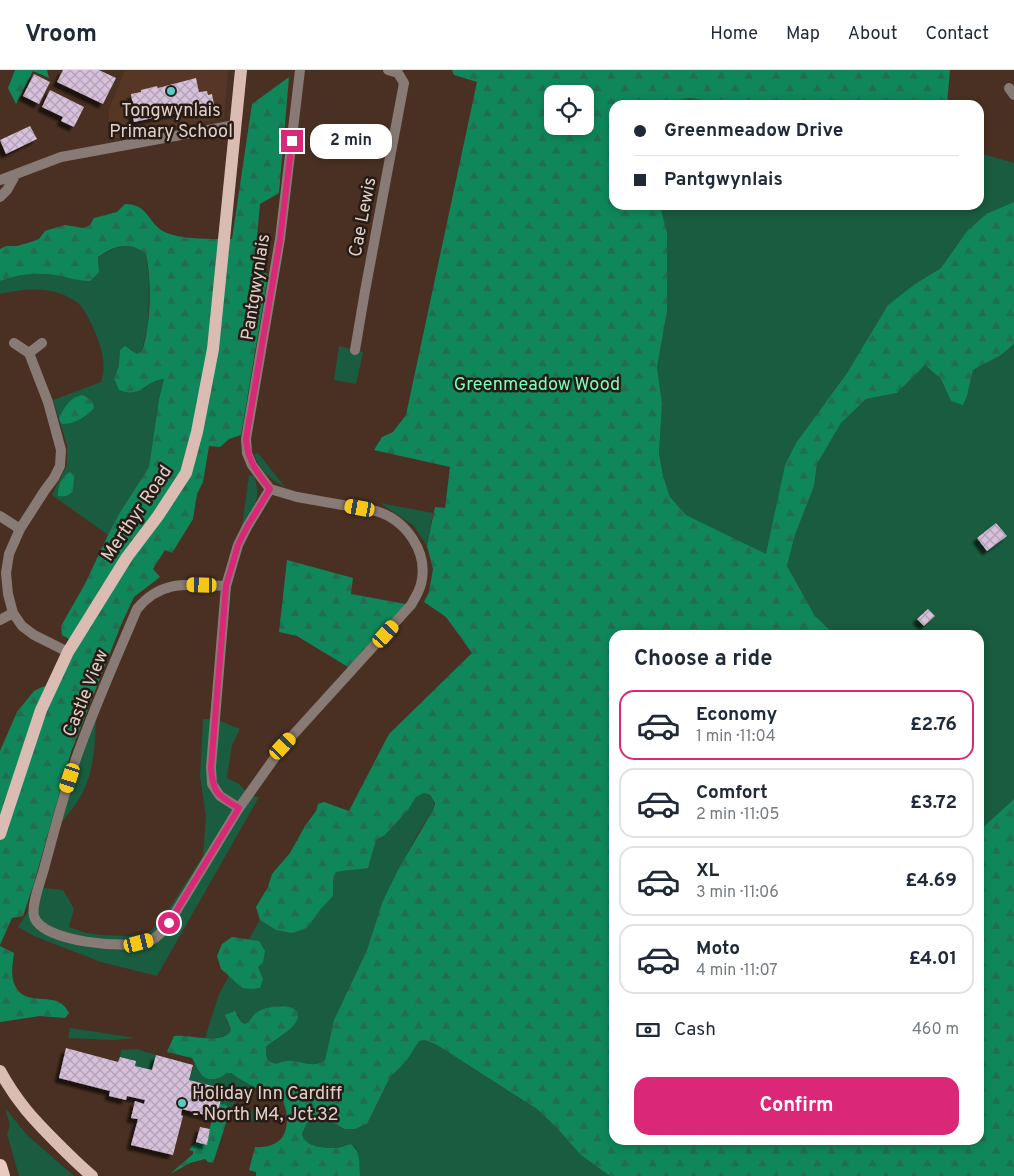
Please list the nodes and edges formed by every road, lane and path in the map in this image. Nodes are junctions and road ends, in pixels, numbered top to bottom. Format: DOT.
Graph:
graph roads {
  1 [pos="240,70"];
  2 [pos="300,70"];
  3 [pos="388,70"];
  4 [pos="235,125"];
  5 [pos="16,174"];
  6 [pos="0,180"];
  7 [pos="0,197"];
  8 [pos="42,342"];
  9 [pos="14,343"];
  10 [pos="355,350"];
  11 [pos="29,352"];
  12 [pos="270,489"];
  13 [pos="0,516"];
  14 [pos="20,529"];
  15 [pos="226,586"];
  16 [pos="13,613"];
  17 [pos="0,620"];
  18 [pos="68,652"];
  19 [pos="239,808"];
  20 [pos="0,834"];
  21 [pos="0,1071"];
  22 [pos="0,1166"];
  23 [pos="87,1173"];
  24 [pos="4,1176"];
  1 -- 4 [label="main road, Merthyr Road"];
  2 -- 12 [label="street, Pantgwynlais"];
  3 -- 10 [label="street, Cae Lewis"];
  4 -- 5 [label="street"];
  4 -- 18 [label="main road, Merthyr Road"];
  5 -- 6 [label="street"];
  5 -- 7 [label="street"];
  8 -- 11 [label="street"];
  9 -- 11 [label="street"];
  11 -- 14 [label="street"];
  12 -- 15 [label="street"];
  12 -- 19 [label="street"];
  13 -- 14 [label="street"];
  14 -- 16 [label="street"];
  15 -- 19 [label="street"];
  15 -- 19 [label="street, Castle View"];
  16 -- 17 [label="street"];
  16 -- 18 [label="street"];
  18 -- 20 [label="main road, Merthyr Road"];
  21 -- 23 [label="main road"];
  22 -- 24 [label="highway"];
}
